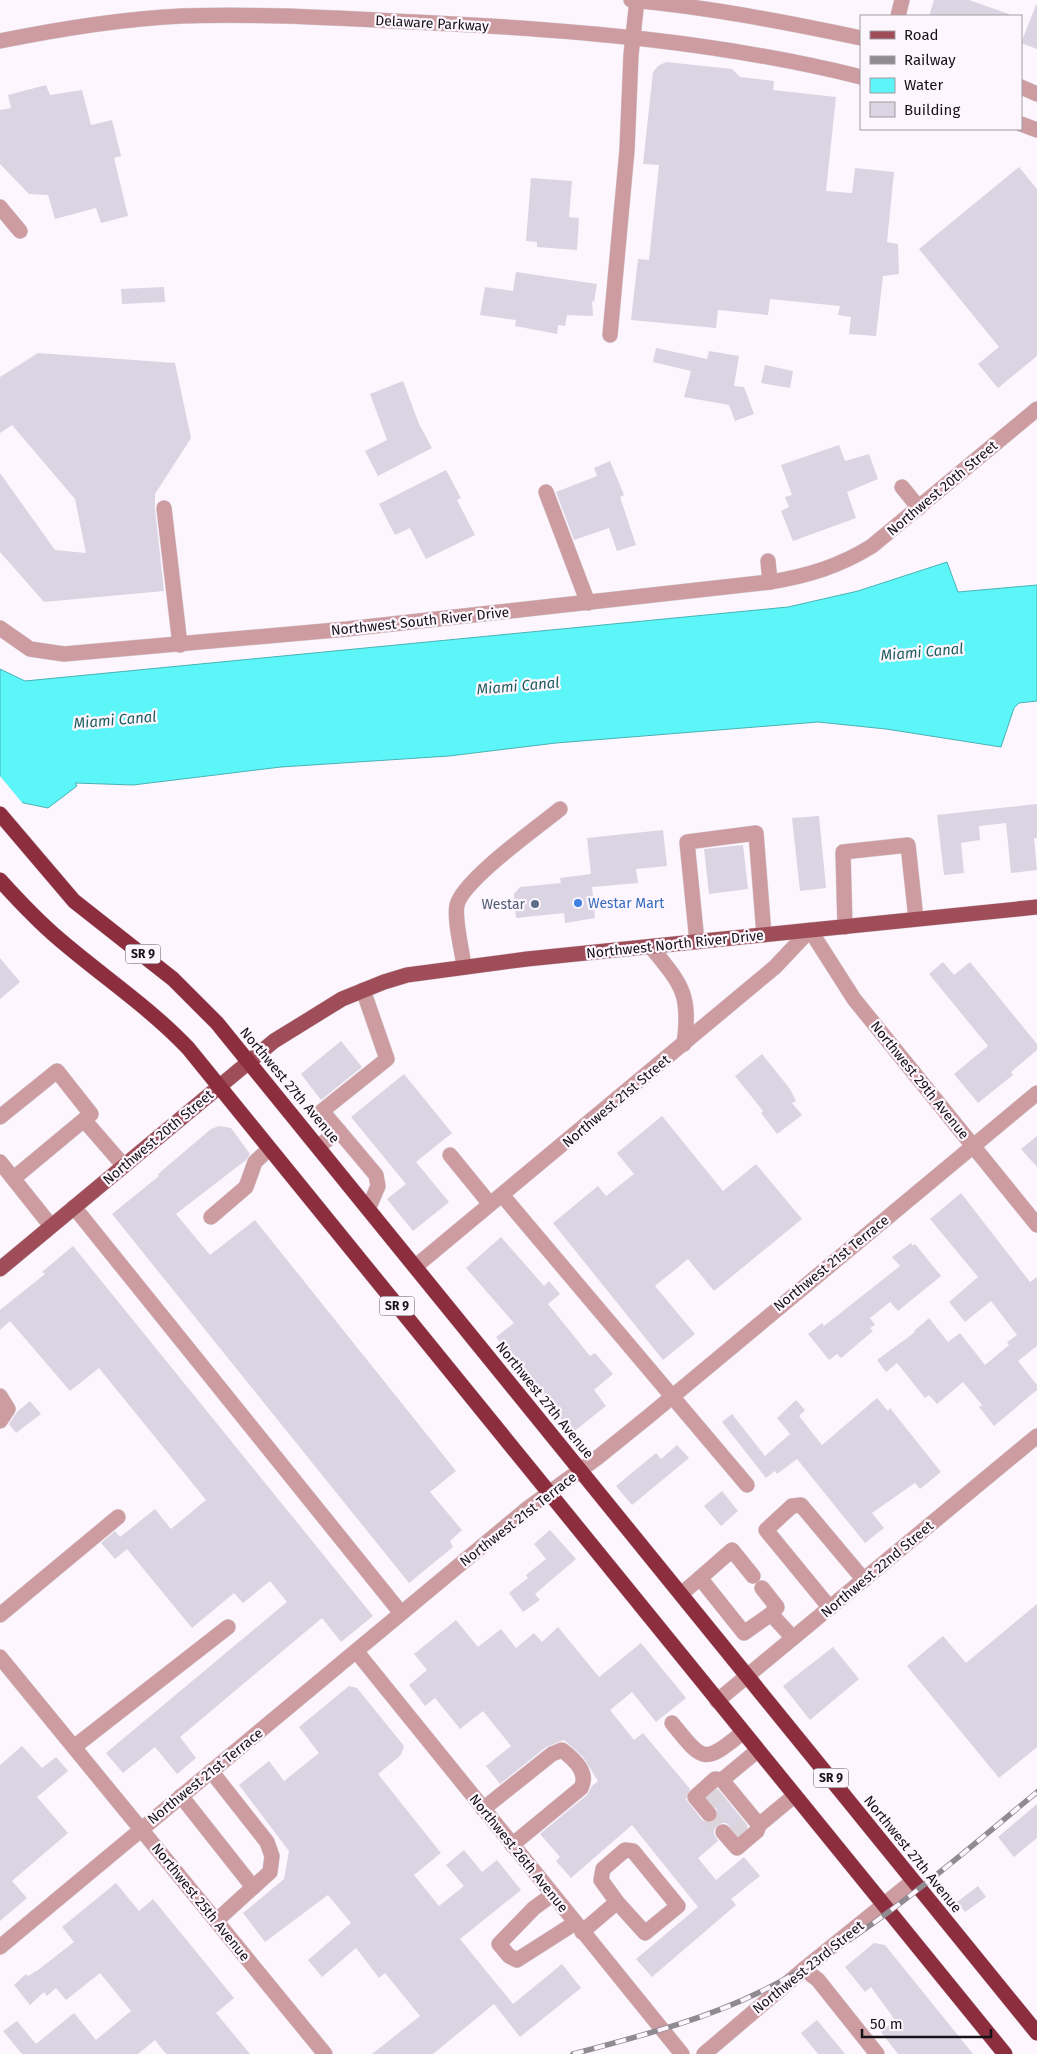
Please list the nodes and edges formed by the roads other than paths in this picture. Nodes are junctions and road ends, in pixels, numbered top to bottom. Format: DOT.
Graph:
graph roads {
  1 [pos="631,0"];
  2 [pos="637,0"];
  3 [pos="902,0"];
  4 [pos="898,15"];
  5 [pos="632,37"];
  6 [pos="860,38"];
  7 [pos="0,41"];
  8 [pos="860,77"];
  9 [pos="1022,88"];
  10 [pos="1037,94"];
  11 [pos="1022,124"];
  12 [pos="1037,130"];
  13 [pos="0,207"];
  14 [pos="20,232"];
  15 [pos="610,335"];
  16 [pos="1037,409"];
  17 [pos="902,487"];
  18 [pos="546,492"];
  19 [pos="164,508"];
  20 [pos="919,508"];
  21 [pos="768,561"];
  22 [pos="843,563"];
  23 [pos="770,582"];
  24 [pos="588,603"];
  25 [pos="0,628"];
  26 [pos="180,645"];
  27 [pos="560,809"];
  28 [pos="0,814"];
  29 [pos="0,880"];
  30 [pos="1037,907"];
  31 [pos="916,919"];
  32 [pos="845,927"];
  33 [pos="810,930"];
  34 [pos="764,935"];
  35 [pos="697,942"];
  36 [pos="651,947"];
  37 [pos="464,966"];
  38 [pos="363,990"];
  39 [pos="321,1011"];
  40 [pos="684,1044"];
  41 [pos="249,1061"];
  42 [pos="219,1086"];
  43 [pos="1037,1093"];
  44 [pos="0,1117"];
  45 [pos="84,1120"];
  46 [pos="339,1131"];
  47 [pos="319,1146"];
  48 [pos="973,1146"];
  49 [pos="269,1149"];
  50 [pos="450,1155"];
  51 [pos="0,1162"];
  52 [pos="124,1166"];
  53 [pos="14,1178"];
  54 [pos="496,1200"];
  55 [pos="74,1207"];
  56 [pos="369,1208"];
  57 [pos="210,1217"];
  58 [pos="1037,1224"];
  59 [pos="51,1226"];
  60 [pos="416,1266"];
  61 [pos="0,1269"];
  62 [pos="0,1396"];
  63 [pos="673,1396"];
  64 [pos="0,1421"];
  65 [pos="1037,1436"];
  66 [pos="581,1470"];
  67 [pos="747,1485"];
  68 [pos="548,1492"];
  69 [pos="118,1517"];
  70 [pos="700,1578"];
  71 [pos="864,1580"];
  72 [pos="681,1594"];
  73 [pos="830,1608"];
  74 [pos="402,1613"];
  75 [pos="771,1614"];
  76 [pos="0,1616"];
  77 [pos="228,1627"];
  78 [pos="794,1638"];
  79 [pos="356,1651"];
  80 [pos="0,1657"];
  81 [pos="747,1677"];
  82 [pos="717,1702"];
  83 [pos="672,1723"];
  84 [pos="742,1733"];
  85 [pos="74,1747"];
  86 [pos="757,1751"];
  87 [pos="211,1771"];
  88 [pos="725,1786"];
  89 [pos="181,1796"];
  90 [pos="794,1796"];
  91 [pos="707,1808"];
  92 [pos="483,1809"];
  93 [pos="754,1822"];
  94 [pos="141,1828"];
  95 [pos="728,1835"];
  96 [pos="512,1845"];
  97 [pos="913,1881"];
  98 [pos="254,1888"];
  99 [pos="552,1895"];
  100 [pos="618,1902"];
  101 [pos="883,1906"];
  102 [pos="216,1921"];
  103 [pos="579,1928"];
  104 [pos="0,1947"];
  105 [pos="804,1969"];
  106 [pos="1037,2033"];
  107 [pos="326,2054"];
  108 [pos="682,2054"];
  109 [pos="704,2054"];
  110 [pos="877,2054"];
  111 [pos="1005,2054"];
  1 -- 2 [label="street"];
  2 -- 5 [label="street"];
  2 -- 6 [label="street"];
  3 -- 4 [label="street"];
  5 -- 7 [label="street, Delaware Parkway"];
  5 -- 8 [label="street, Delaware Parkway"];
  5 -- 15 [label="street"];
  9 -- 10 [label="street"];
  11 -- 12 [label="street"];
  13 -- 14 [label="street"];
  16 -- 20 [label="street, Northwest 20th Street"];
  17 -- 20 [label="street"];
  18 -- 24 [label="street"];
  19 -- 26 [label="street"];
  20 -- 22 [label="street, Northwest 20th Street"];
  21 -- 23 [label="street"];
  22 -- 23 [label="street, Northwest South River Drive"];
  23 -- 24 [label="street, Northwest South River Drive"];
  24 -- 26 [label="street, Northwest South River Drive"];
  25 -- 26 [label="street, Northwest South River Drive"];
  27 -- 37 [label="street"];
  28 -- 41 [label="highway, Northwest 27th Avenue / SR 9"];
  29 -- 42 [label="highway, SR 9"];
  30 -- 31 [label="main road, Northwest North River Drive"];
  31 -- 32 [label="main road, Northwest North River Drive"];
  31 -- 32 [label="street"];
  32 -- 33 [label="main road, Northwest North River Drive"];
  33 -- 34 [label="main road, Northwest North River Drive"];
  33 -- 40 [label="street, Northwest 21st Street"];
  33 -- 48 [label="street, Northwest 29th Avenue"];
  34 -- 35 [label="main road, Northwest North River Drive"];
  34 -- 35 [label="street"];
  35 -- 36 [label="main road, Northwest North River Drive"];
  36 -- 37 [label="main road, Northwest North River Drive"];
  36 -- 40 [label="street"];
  37 -- 38 [label="main road, Northwest North River Drive"];
  38 -- 39 [label="main road, Northwest North River Drive"];
  38 -- 46 [label="street"];
  39 -- 41 [label="main road, Northwest 20th Street"];
  40 -- 54 [label="street, Northwest 21st Street"];
  41 -- 42 [label="main road, Northwest 20th Street"];
  41 -- 47 [label="highway, Northwest 27th Avenue / SR 9"];
  42 -- 49 [label="highway, SR 9"];
  42 -- 52 [label="main road, Northwest 20th Street"];
  43 -- 48 [label="street, Northwest 21st Terrace"];
  44 -- 45 [label="street"];
  45 -- 52 [label="street"];
  45 -- 53 [label="street"];
  46 -- 47 [label="street"];
  46 -- 56 [label="street"];
  47 -- 56 [label="highway, Northwest 27th Avenue / SR 9"];
  48 -- 58 [label="street, Northwest 29th Avenue"];
  48 -- 63 [label="street, Northwest 21st Terrace"];
  49 -- 57 [label="street"];
  49 -- 68 [label="highway, SR 9"];
  50 -- 54 [label="street"];
  51 -- 53 [label="street"];
  52 -- 55 [label="main road, Northwest 20th Street"];
  53 -- 59 [label="street"];
  54 -- 60 [label="street, Northwest 21st Street"];
  54 -- 63 [label="street"];
  55 -- 59 [label="main road, Northwest 20th Street"];
  55 -- 74 [label="street"];
  56 -- 60 [label="highway, Northwest 27th Avenue / SR 9"];
  59 -- 61 [label="main road, Northwest 20th Street"];
  60 -- 66 [label="highway, Northwest 27th Avenue / SR 9"];
  62 -- 64 [label="street"];
  63 -- 66 [label="street, Northwest 21st Terrace"];
  63 -- 67 [label="street"];
  65 -- 71 [label="street, Northwest 22nd Street"];
  66 -- 68 [label="street, Northwest 21st Terrace"];
  66 -- 72 [label="highway, Northwest 27th Avenue / SR 9"];
  68 -- 74 [label="street, Northwest 21st Terrace"];
  68 -- 82 [label="highway, SR 9"];
  69 -- 76 [label="street"];
  70 -- 72 [label="street"];
  70 -- 75 [label="street"];
  70 -- 75 [label="street"];
  71 -- 73 [label="street, Northwest 22nd Street"];
  71 -- 73 [label="street"];
  72 -- 81 [label="highway, Northwest 27th Avenue / SR 9"];
  73 -- 78 [label="street, Northwest 22nd Street"];
  74 -- 79 [label="street, Northwest 21st Terrace"];
  75 -- 78 [label="street"];
  77 -- 85 [label="street"];
  78 -- 81 [label="street, Northwest 22nd Street"];
  79 -- 87 [label="street, Northwest 21st Terrace"];
  79 -- 92 [label="street, Northwest 26th Avenue"];
  80 -- 85 [label="street, Northwest 25th Avenue"];
  81 -- 82 [label="street, Northwest 22nd Street"];
  81 -- 97 [label="highway, Northwest 27th Avenue / SR 9"];
  82 -- 84 [label="highway, SR 9"];
  83 -- 84 [label="street"];
  84 -- 86 [label="highway, SR 9"];
  85 -- 94 [label="street, Northwest 25th Avenue"];
  86 -- 88 [label="street"];
  86 -- 90 [label="highway, SR 9"];
  87 -- 89 [label="street, Northwest 21st Terrace"];
  87 -- 98 [label="street"];
  88 -- 91 [label="street"];
  88 -- 93 [label="street"];
  89 -- 94 [label="street, Northwest 21st Terrace"];
  89 -- 98 [label="street"];
  90 -- 93 [label="street"];
  90 -- 101 [label="highway, SR 9"];
  92 -- 96 [label="street, Northwest 26th Avenue"];
  92 -- 96 [label="street"];
  93 -- 95 [label="street"];
  94 -- 102 [label="street, Northwest 25th Avenue"];
  94 -- 104 [label="street, Northwest 21st Terrace"];
  96 -- 99 [label="street, Northwest 26th Avenue"];
  97 -- 101 [label="street, Northwest 23rd Street"];
  97 -- 106 [label="highway, Northwest 27th Avenue / SR 9"];
  98 -- 102 [label="street"];
  99 -- 103 [label="street, Northwest 26th Avenue"];
  99 -- 103 [label="street"];
  100 -- 100 [label="street"];
  100 -- 103 [label="street"];
  101 -- 105 [label="street, Northwest 23rd Street"];
  101 -- 111 [label="highway, SR 9"];
  102 -- 107 [label="street, Northwest 25th Avenue"];
  103 -- 108 [label="street, Northwest 26th Avenue"];
  105 -- 109 [label="street, Northwest 23rd Street"];
  105 -- 110 [label="street"];
}
